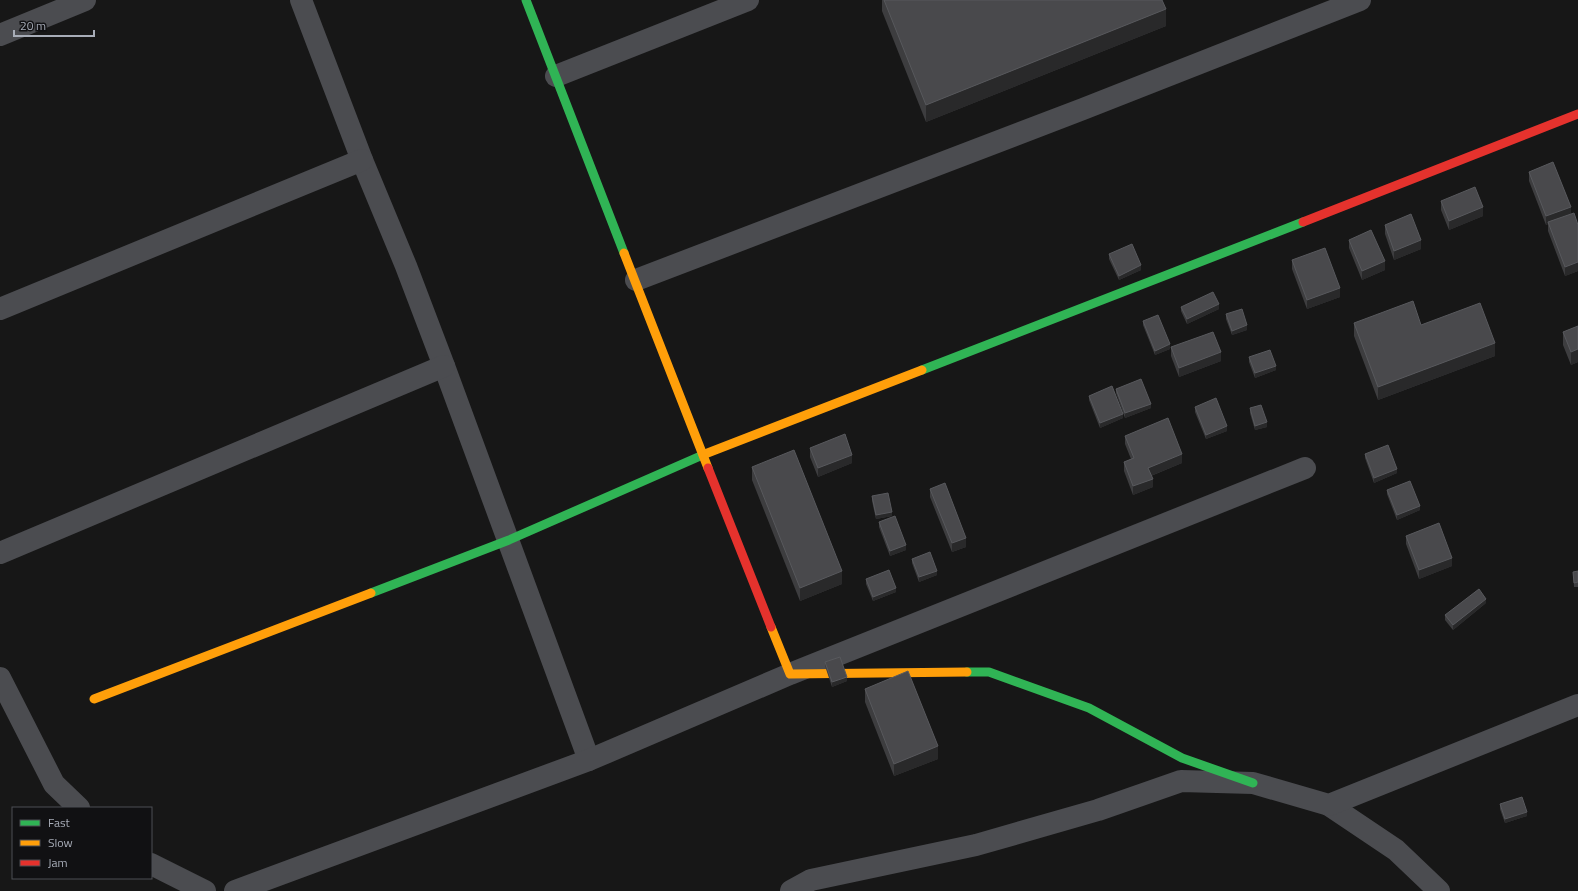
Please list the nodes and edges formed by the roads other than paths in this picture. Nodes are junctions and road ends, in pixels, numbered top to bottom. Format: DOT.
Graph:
graph roads {
  1 [pos="85,0"];
  2 [pos="300,0"];
  3 [pos="526,0"];
  4 [pos="748,0"];
  5 [pos="1360,0"];
  6 [pos="0,35"];
  7 [pos="556,76"];
  8 [pos="1578,114"];
  9 [pos="362,160"];
  10 [pos="636,280"];
  11 [pos="0,309"];
  12 [pos="444,366"];
  13 [pos="703,455"];
  14 [pos="1305,468"];
  15 [pos="509,540"];
  16 [pos="0,553"];
  17 [pos="790,674"];
  18 [pos="0,678"];
  19 [pos="1578,690"];
  20 [pos="94,699"];
  21 [pos="1578,705"];
  22 [pos="1558,713"];
  23 [pos="589,760"];
  24 [pos="1252,783"];
  25 [pos="1329,805"];
  26 [pos="78,807"];
  27 [pos="152,864"];
  28 [pos="205,891"];
  29 [pos="235,891"];
  30 [pos="791,891"];
  31 [pos="1439,891"];
  1 -- 6 [label="street"];
  2 -- 9 [label="street"];
  3 -- 7 [label="street"];
  4 -- 7 [label="street"];
  5 -- 10 [label="street"];
  7 -- 10 [label="street"];
  8 -- 13 [label="street"];
  9 -- 11 [label="street"];
  9 -- 12 [label="street"];
  10 -- 13 [label="street"];
  12 -- 15 [label="street"];
  12 -- 16 [label="street"];
  13 -- 15 [label="street"];
  13 -- 17 [label="street"];
  14 -- 17 [label="street"];
  15 -- 20 [label="street"];
  15 -- 23 [label="street"];
  17 -- 23 [label="street"];
  17 -- 24 [label="street"];
  18 -- 26 [label="street"];
  19 -- 22 [label="street"];
  21 -- 22 [label="street"];
  22 -- 25 [label="street"];
  23 -- 29 [label="street"];
  24 -- 25 [label="street"];
  24 -- 30 [label="street"];
  25 -- 31 [label="street"];
  27 -- 28 [label="street"];
}
